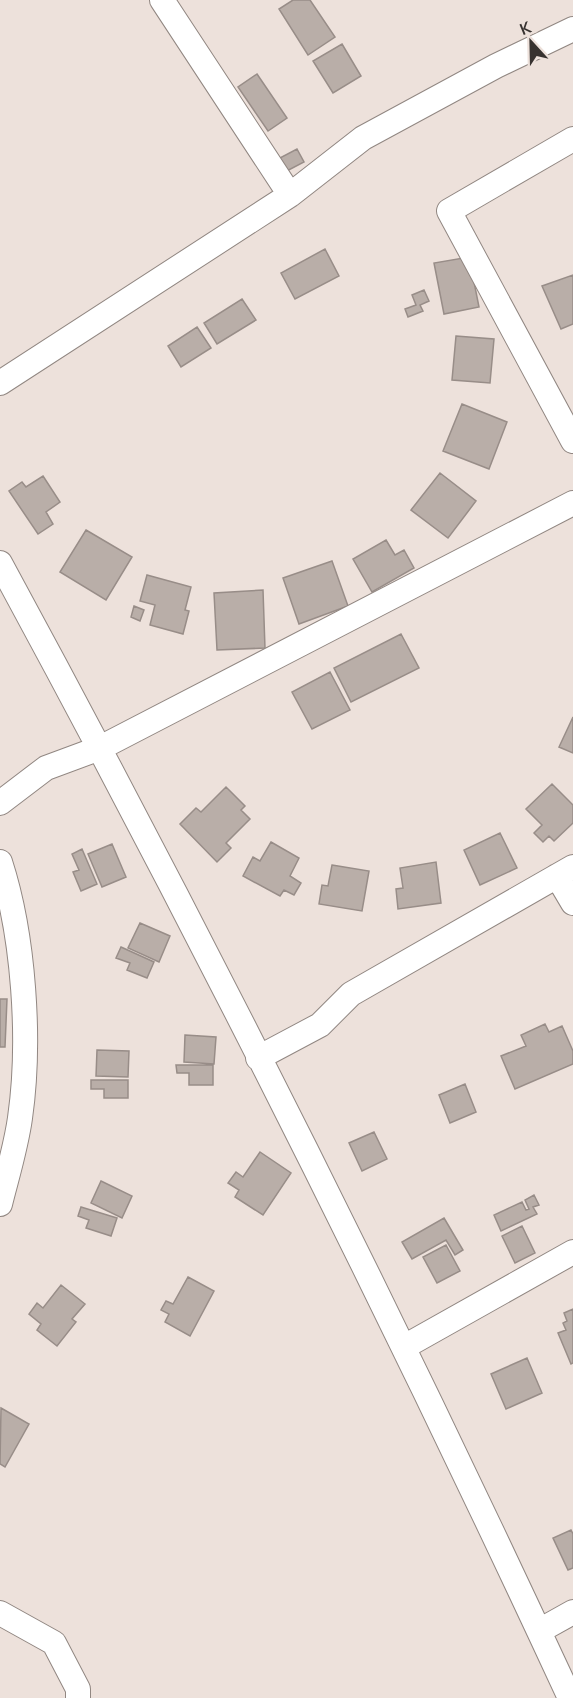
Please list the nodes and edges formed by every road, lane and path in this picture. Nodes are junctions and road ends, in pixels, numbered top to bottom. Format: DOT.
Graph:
graph roads {
  1 [pos="162,0"];
  2 [pos="573,28"];
  3 [pos="573,139"];
  4 [pos="290,195"];
  5 [pos="0,383"];
  6 [pos="573,441"];
  7 [pos="573,504"];
  8 [pos="0,562"];
  9 [pos="100,748"];
  10 [pos="0,804"];
  11 [pos="0,862"];
  12 [pos="565,872"];
  13 [pos="573,903"];
  14 [pos="258,1058"];
  15 [pos="0,1204"];
  16 [pos="573,1252"];
  17 [pos="404,1347"];
  18 [pos="0,1613"];
  19 [pos="571,1620"];
  20 [pos="539,1631"];
  21 [pos="78,1698"];
  22 [pos="570,1698"];
  1 -- 4 [label="street"];
  2 -- 4 [label="street"];
  3 -- 6 [label="street"];
  4 -- 5 [label="street"];
  7 -- 9 [label="street"];
  8 -- 9 [label="street"];
  9 -- 10 [label="street"];
  9 -- 14 [label="street"];
  11 -- 15 [label="street"];
  12 -- 13 [label="street"];
  12 -- 14 [label="street"];
  14 -- 17 [label="street"];
  16 -- 17 [label="street"];
  17 -- 20 [label="street"];
  18 -- 21 [label="street"];
  19 -- 20 [label="street"];
  20 -- 22 [label="street"];
}
